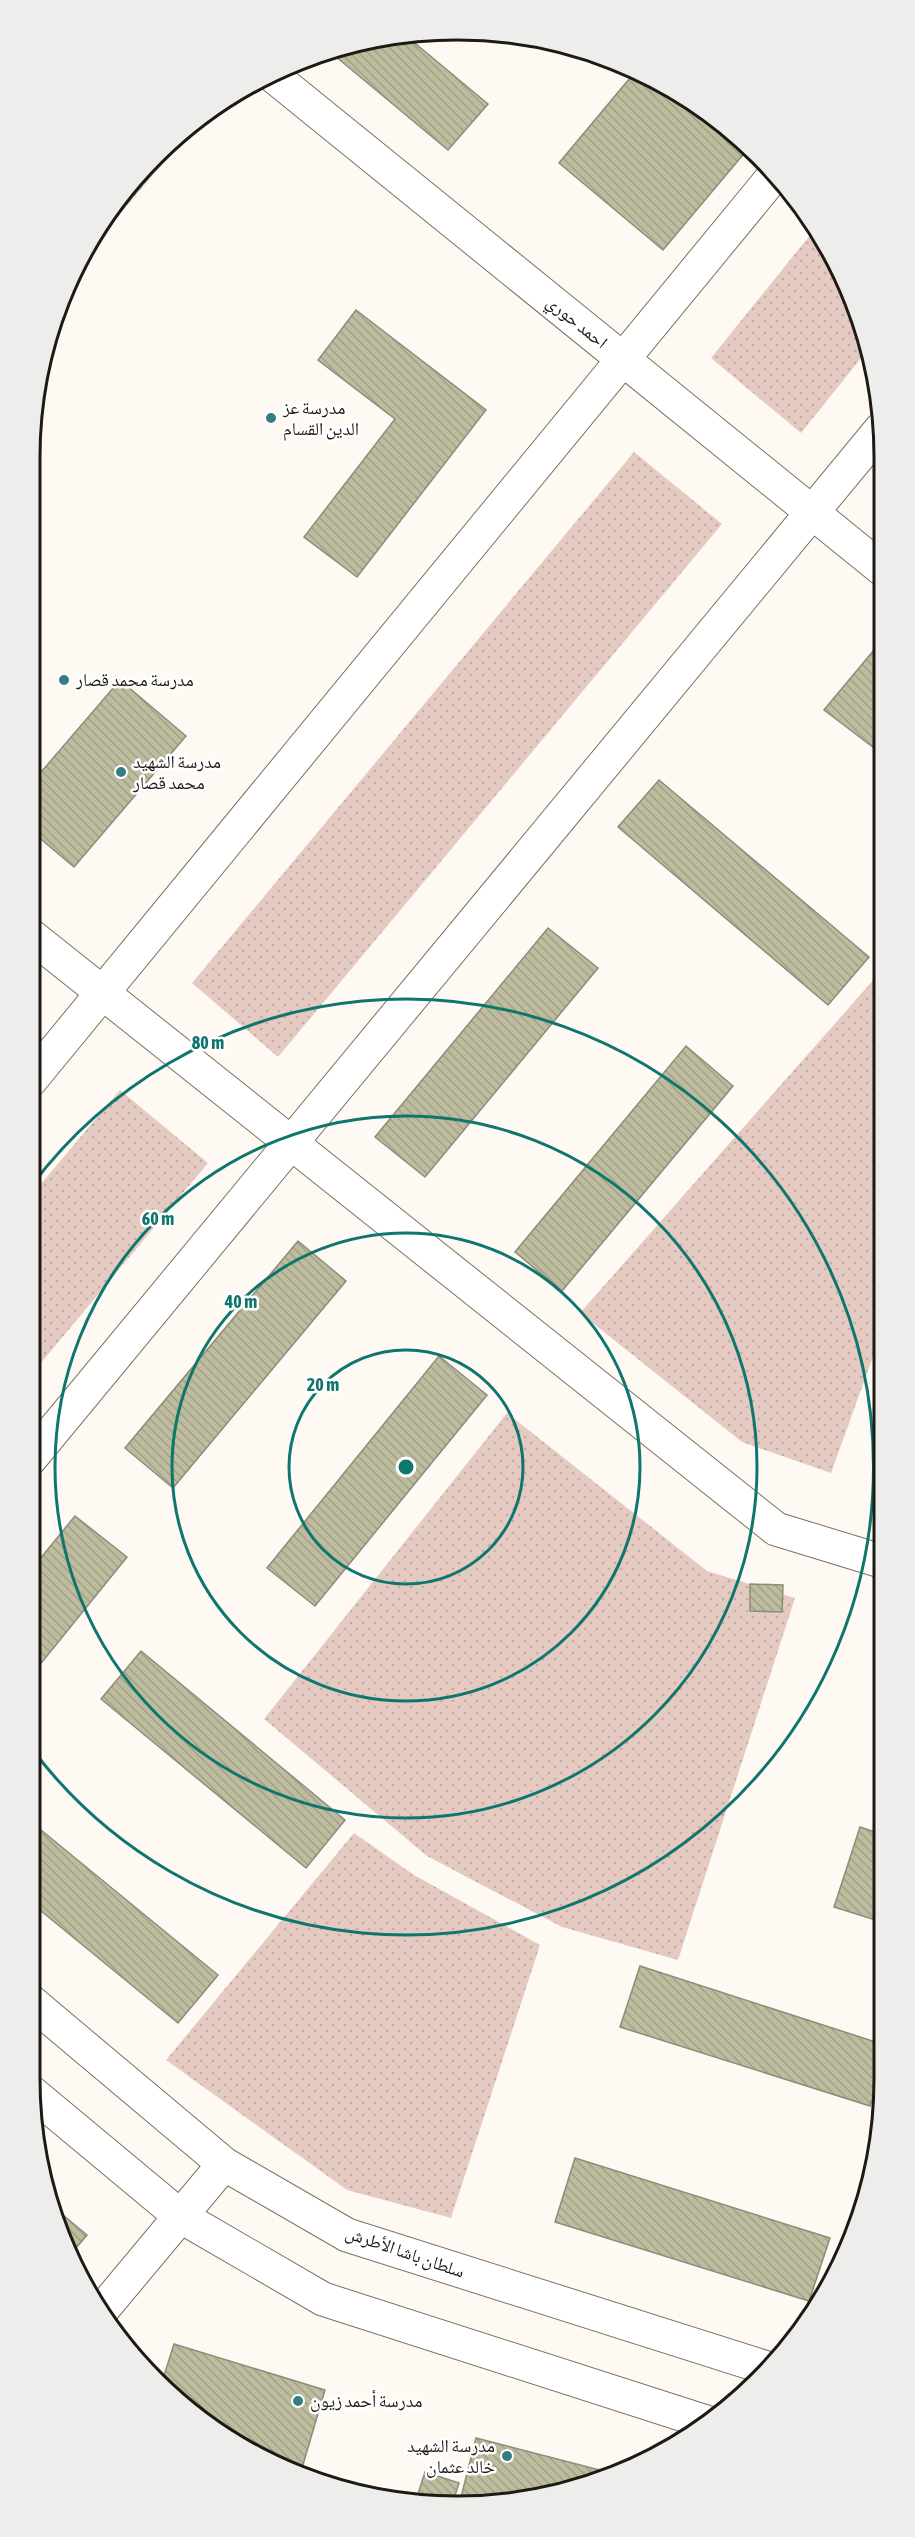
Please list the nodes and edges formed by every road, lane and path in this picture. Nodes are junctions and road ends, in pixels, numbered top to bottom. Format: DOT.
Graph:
graph roads {
  1 [pos="279,81"];
  2 [pos="769,181"];
  3 [pos="622,359"];
  4 [pos="874,438"];
  5 [pos="813,513"];
  6 [pos="874,563"];
  7 [pos="40,943"];
  8 [pos="101,993"];
  9 [pos="40,1069"];
  10 [pos="291,1145"];
  11 [pos="40,1447"];
  12 [pos="874,1559"];
  13 [pos="40,2009"];
  14 [pos="41,2100"];
  15 [pos="224,2164"];
  16 [pos="180,2216"];
  17 [pos="107,2305"];
  18 [pos="760,2366"];
  19 [pos="698,2419"];
  1 -- 3 [label="street, احمد حوري"];
  2 -- 3 [label="street"];
  3 -- 5 [label="street, احمد حوري"];
  3 -- 8 [label="street"];
  4 -- 5 [label="street"];
  5 -- 6 [label="street, احمد حوري"];
  5 -- 10 [label="street"];
  7 -- 8 [label="street"];
  8 -- 9 [label="street"];
  8 -- 10 [label="street"];
  10 -- 11 [label="street"];
  10 -- 12 [label="street"];
  13 -- 15 [label="street, سلطان باشا الأطرش"];
  14 -- 16 [label="street"];
  15 -- 16 [label="street"];
  15 -- 18 [label="street, سلطان باشا الأطرش"];
  16 -- 17 [label="street"];
  16 -- 19 [label="street"];
}
